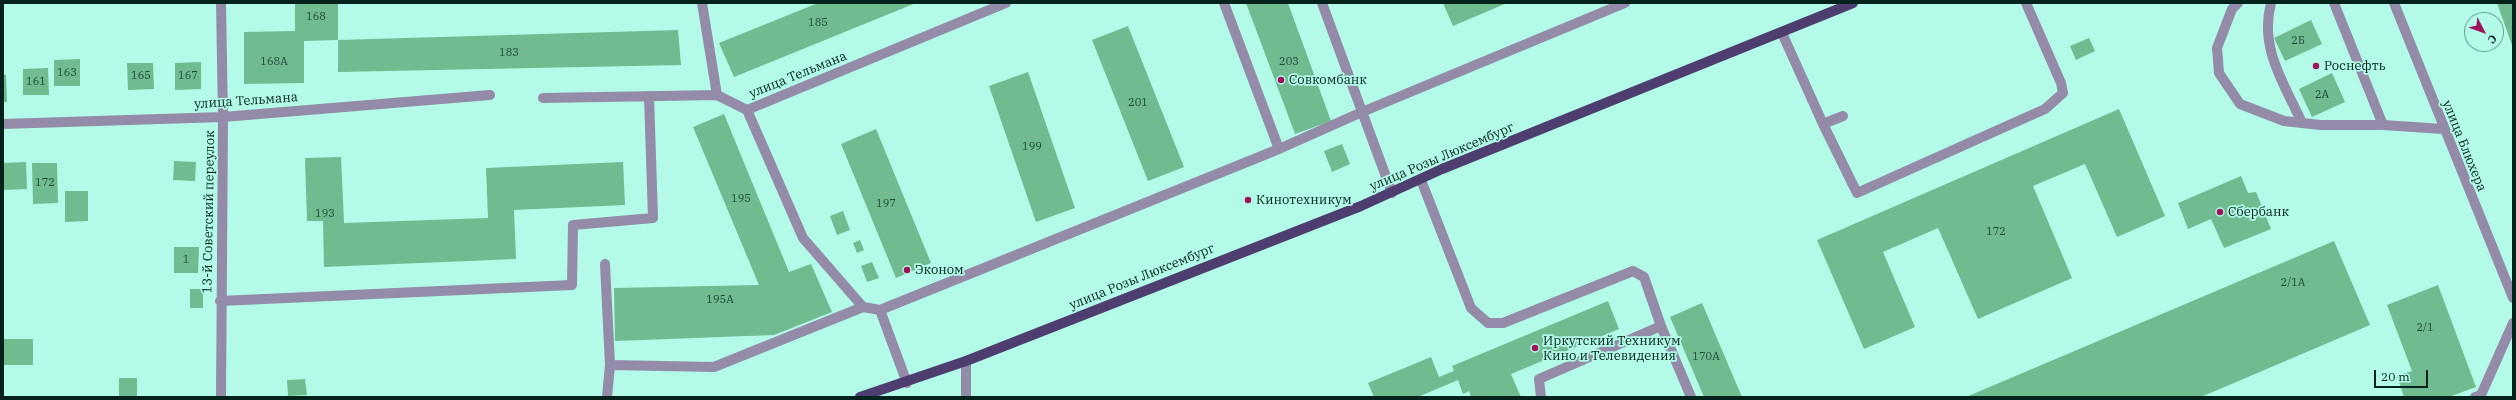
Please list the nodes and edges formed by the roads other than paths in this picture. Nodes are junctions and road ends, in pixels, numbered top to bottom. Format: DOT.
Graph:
graph roads {
  1 [pos="221,3"];
  2 [pos="702,3"];
  3 [pos="1006,3"];
  4 [pos="1224,3"];
  5 [pos="1322,3"];
  6 [pos="1625,3"];
  7 [pos="1853,3"];
  8 [pos="2026,3"];
  9 [pos="2238,3"];
  10 [pos="2271,3"];
  11 [pos="2334,3"];
  12 [pos="2394,3"];
  13 [pos="1782,33"];
  14 [pos="490,95"];
  15 [pos="717,95"];
  16 [pos="649,96"];
  17 [pos="543,98"];
  18 [pos="747,110"];
  19 [pos="1362,112"];
  20 [pos="223,116"];
  21 [pos="1843,116"];
  22 [pos="2302,123"];
  23 [pos="3,124"];
  24 [pos="1823,124"];
  25 [pos="2383,125"];
  26 [pos="2443,129"];
  27 [pos="1279,149"];
  28 [pos="1421,180"];
  29 [pos="1392,193"];
  30 [pos="605,264"];
  31 [pos="2513,298"];
  32 [pos="220,301"];
  33 [pos="863,307"];
  34 [pos="880,310"];
  35 [pos="2513,323"];
  36 [pos="1661,326"];
  37 [pos="966,361"];
  38 [pos="610,365"];
  39 [pos="907,382"];
  40 [pos="222,397"];
  41 [pos="607,397"];
  42 [pos="860,397"];
  43 [pos="966,397"];
  44 [pos="1541,397"];
  45 [pos="1691,397"];
  46 [pos="2475,397"];
  1 -- 20 [label="street, 13-й Советский переулок"];
  2 -- 15 [label="street"];
  3 -- 18 [label="street, улица Тельмана"];
  4 -- 27 [label="street"];
  5 -- 19 [label="street"];
  6 -- 19 [label="street"];
  7 -- 13 [label="main road, улица Розы Люксембург"];
  8 -- 24 [label="street"];
  9 -- 22 [label="street"];
  10 -- 22 [label="street"];
  11 -- 25 [label="street"];
  12 -- 26 [label="street, улица Блюхера"];
  13 -- 24 [label="street"];
  13 -- 28 [label="main road, улица Розы Люксембург"];
  14 -- 20 [label="street, улица Тельмана"];
  15 -- 16 [label="street, улица Тельмана"];
  15 -- 18 [label="street, улица Тельмана"];
  16 -- 17 [label="street, улица Тельмана"];
  16 -- 32 [label="street"];
  18 -- 33 [label="street"];
  19 -- 27 [label="street"];
  19 -- 29 [label="street"];
  20 -- 23 [label="street, улица Тельмана"];
  20 -- 32 [label="street, 13-й Советский переулок"];
  21 -- 24 [label="street"];
  22 -- 25 [label="street"];
  25 -- 26 [label="street"];
  26 -- 31 [label="street, улица Блюхера"];
  27 -- 34 [label="street"];
  28 -- 29 [label="main road, улица Розы Люксембург"];
  28 -- 36 [label="street"];
  29 -- 37 [label="main road, улица Розы Люксембург"];
  30 -- 38 [label="street"];
  32 -- 40 [label="street, 13-й Советский переулок"];
  33 -- 34 [label="street"];
  33 -- 38 [label="street"];
  34 -- 39 [label="street"];
  35 -- 46 [label="street"];
  36 -- 44 [label="street"];
  36 -- 45 [label="street"];
  37 -- 39 [label="main road, улица Розы Люксембург"];
  37 -- 43 [label="street"];
  38 -- 41 [label="street"];
  39 -- 42 [label="main road, улица Розы Люксембург"];
}
